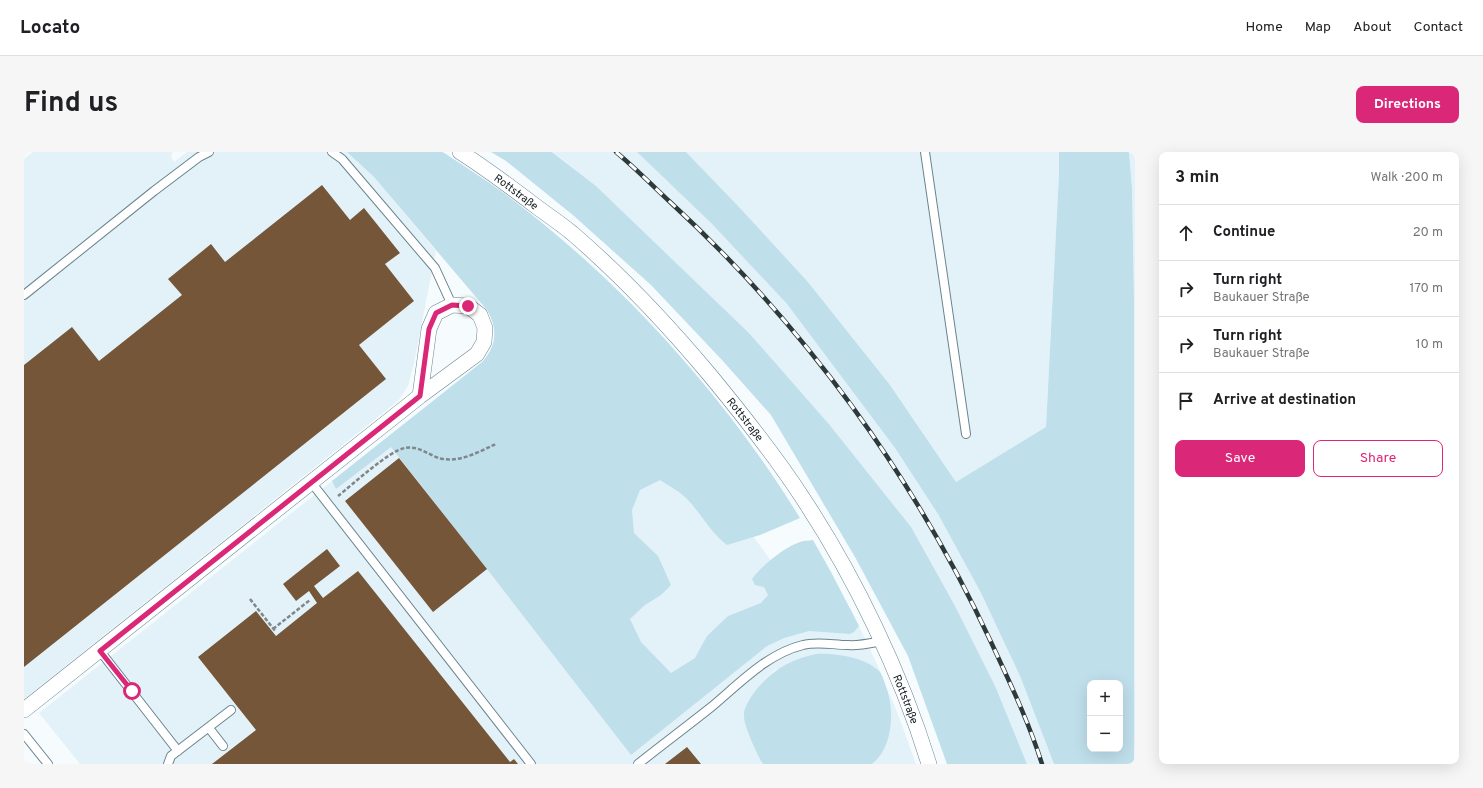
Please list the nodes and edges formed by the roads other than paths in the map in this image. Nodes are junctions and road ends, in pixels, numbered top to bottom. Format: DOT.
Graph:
graph roads {
  1 [pos="209,152"];
  2 [pos="332,152"];
  3 [pos="460,152"];
  4 [pos="925,152"];
  5 [pos="24,295"];
  6 [pos="452,305"];
  7 [pos="420,396"];
  8 [pos="966,434"];
  9 [pos="311,482"];
  10 [pos="882,641"];
  11 [pos="100,651"];
  12 [pos="24,710"];
  13 [pos="231,710"];
  14 [pos="209,728"];
  15 [pos="24,734"];
  16 [pos="223,746"];
  17 [pos="178,751"];
  18 [pos="926,763"];
  19 [pos="48,764"];
  20 [pos="168,764"];
  21 [pos="531,764"];
  22 [pos="638,764"];
  1 -- 5 [label="lane"];
  2 -- 6 [label="lane"];
  3 -- 10 [label="street, Rottstraße"];
  4 -- 8 [label="lane"];
  6 -- 7 [label="street"];
  6 -- 7 [label="street"];
  7 -- 9 [label="street"];
  9 -- 11 [label="street"];
  9 -- 21 [label="lane"];
  10 -- 18 [label="street, Rottstraße"];
  10 -- 22 [label="lane"];
  11 -- 12 [label="street"];
  11 -- 17 [label="lane"];
  13 -- 14 [label="lane"];
  14 -- 16 [label="lane"];
  14 -- 17 [label="lane"];
  15 -- 19 [label="lane"];
  17 -- 20 [label="lane"];
}
